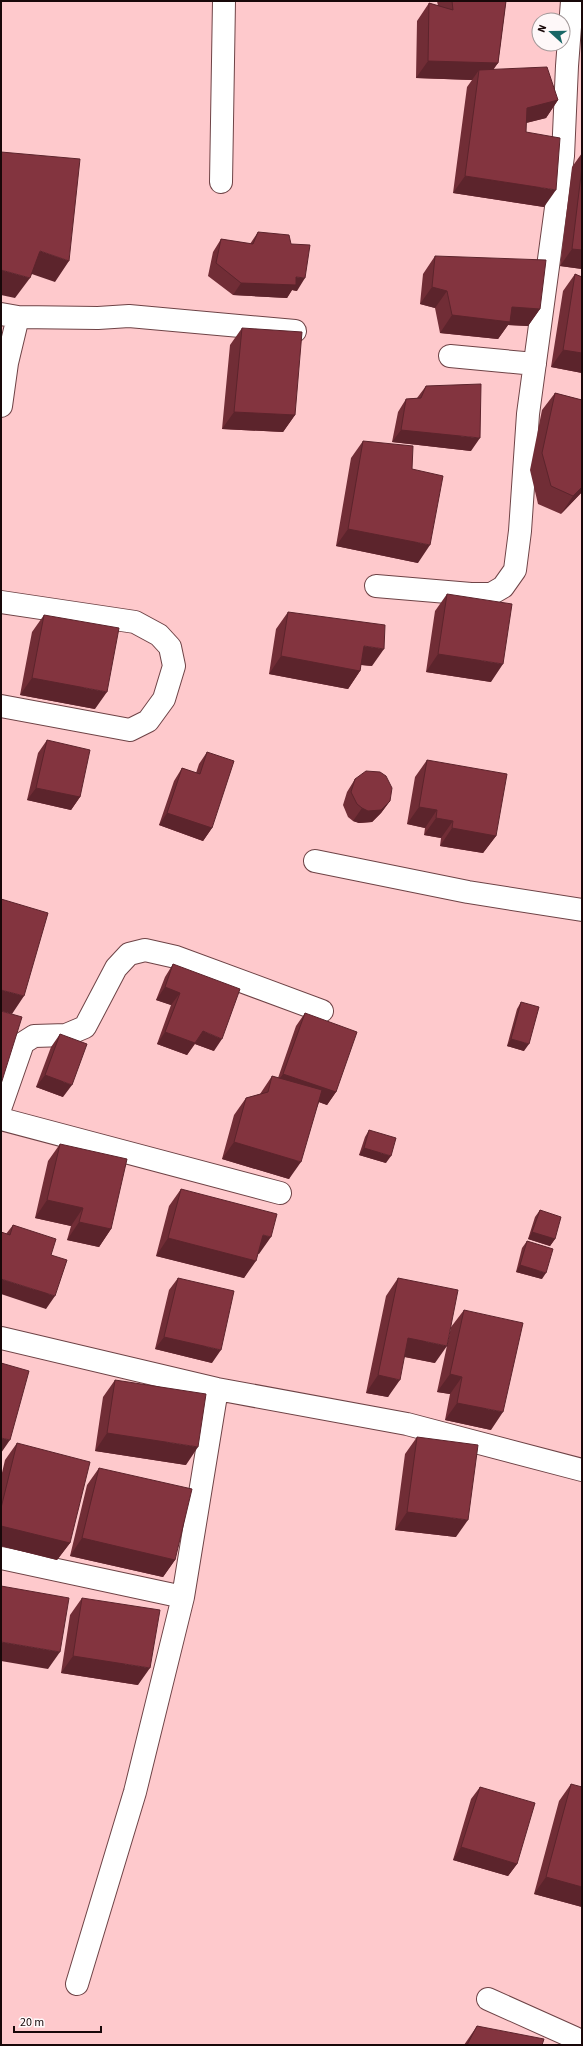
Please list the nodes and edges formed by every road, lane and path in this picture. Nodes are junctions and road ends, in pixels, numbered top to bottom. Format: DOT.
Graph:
graph roads {
  1 [pos="224,1"];
  2 [pos="572,1"];
  3 [pos="221,182"];
  4 [pos="10,315"];
  5 [pos="295,331"];
  6 [pos="450,356"];
  7 [pos="535,364"];
  8 [pos="1,406"];
  9 [pos="376,586"];
  10 [pos="1,602"];
  11 [pos="1,706"];
  12 [pos="314,861"];
  13 [pos="582,910"];
  14 [pos="322,1011"];
  15 [pos="1,1106"];
  16 [pos="1,1119"];
  17 [pos="280,1193"];
  18 [pos="1,1338"];
  19 [pos="217,1389"];
  20 [pos="582,1470"];
  21 [pos="1,1558"];
  22 [pos="183,1597"];
  23 [pos="77,1984"];
  24 [pos="488,1999"];
  25 [pos="582,2045"];
  1 -- 3 [label="street"];
  2 -- 7 [label="street"];
  4 -- 5 [label="street"];
  4 -- 8 [label="street"];
  6 -- 7 [label="street"];
  7 -- 9 [label="street"];
  10 -- 11 [label="street"];
  12 -- 13 [label="street"];
  14 -- 15 [label="street"];
  16 -- 17 [label="street"];
  18 -- 19 [label="street"];
  19 -- 20 [label="street"];
  19 -- 22 [label="street"];
  21 -- 22 [label="street"];
  22 -- 23 [label="street"];
  24 -- 25 [label="street"];
}
